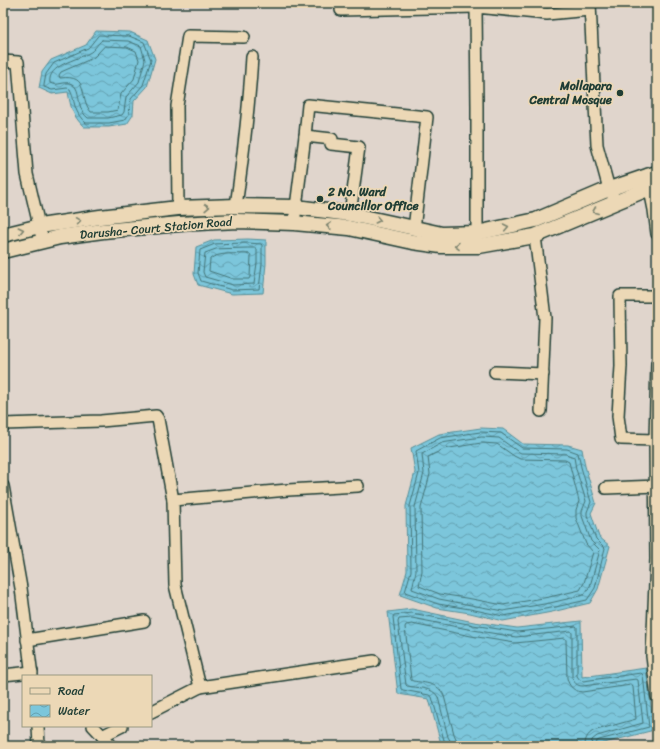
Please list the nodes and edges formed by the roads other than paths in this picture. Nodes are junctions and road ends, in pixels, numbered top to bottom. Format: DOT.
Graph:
graph roads {
  1 [pos="422,6"];
  2 [pos="590,6"];
  3 [pos="476,7"];
  4 [pos="341,10"];
  5 [pos="244,37"];
  6 [pos="252,57"];
  7 [pos="3,60"];
  8 [pos="305,136"];
  9 [pos="653,181"];
  10 [pos="609,189"];
  11 [pos="616,202"];
  12 [pos="236,206"];
  13 [pos="296,207"];
  14 [pos="178,208"];
  15 [pos="350,214"];
  16 [pos="294,222"];
  17 [pos="40,226"];
  18 [pos="414,229"];
  19 [pos="477,233"];
  20 [pos="657,234"];
  21 [pos="3,235"];
  22 [pos="535,236"];
  23 [pos="43,242"];
  24 [pos="3,251"];
  25 [pos="657,296"];
  26 [pos="657,363"];
  27 [pos="495,372"];
  28 [pos="543,374"];
  29 [pos="541,411"];
  30 [pos="3,424"];
  31 [pos="655,440"];
  32 [pos="3,486"];
  33 [pos="358,486"];
  34 [pos="656,486"];
  35 [pos="606,488"];
  36 [pos="173,500"];
  37 [pos="144,621"];
  38 [pos="27,640"];
  39 [pos="655,656"];
  40 [pos="374,661"];
  41 [pos="32,674"];
  42 [pos="3,675"];
  43 [pos="200,687"];
  44 [pos="657,697"];
  45 [pos="152,711"];
  46 [pos="38,727"];
  47 [pos="94,727"];
  48 [pos="120,727"];
  49 [pos="102,736"];
  50 [pos="39,746"];
  51 [pos="112,746"];
  1 -- 3 [label="street"];
  1 -- 4 [label="street"];
  2 -- 3 [label="street"];
  2 -- 10 [label="street"];
  3 -- 19 [label="street"];
  5 -- 14 [label="street"];
  6 -- 12 [label="street"];
  7 -- 17 [label="street"];
  8 -- 13 [label="street"];
  8 -- 15 [label="street"];
  8 -- 18 [label="street"];
  9 -- 10 [label="street, Darusha- Court Station Road"];
  9 -- 11 [label="street, Darusha- Court Station Road"];
  9 -- 20 [label="street"];
  10 -- 11 [label="street"];
  19 -- 10 [label="street, Darusha- Court Station Road, one-way"];
  11 -- 22 [label="street, Darusha- Court Station Road, one-way"];
  12 -- 13 [label="street, Darusha- Court Station Road"];
  14 -- 12 [label="street, Darusha- Court Station Road, one-way"];
  13 -- 15 [label="street, Darusha- Court Station Road"];
  13 -- 16 [label="street"];
  17 -- 14 [label="street, Darusha- Court Station Road, one-way"];
  15 -- 18 [label="street, Darusha- Court Station Road, one-way"];
  22 -- 16 [label="street, Darusha- Court Station Road, one-way"];
  16 -- 23 [label="street, Darusha- Court Station Road"];
  21 -- 17 [label="street, Darusha- Court Station Road, one-way"];
  17 -- 23 [label="street"];
  18 -- 19 [label="street, Darusha- Court Station Road"];
  22 -- 28 [label="street"];
  23 -- 24 [label="street, Darusha- Court Station Road"];
  25 -- 31 [label="street"];
  26 -- 31 [label="street"];
  27 -- 28 [label="street"];
  28 -- 29 [label="street"];
  30 -- 36 [label="street"];
  31 -- 34 [label="street"];
  32 -- 38 [label="street"];
  33 -- 36 [label="street"];
  34 -- 35 [label="street"];
  34 -- 39 [label="street"];
  36 -- 43 [label="street"];
  37 -- 38 [label="street"];
  38 -- 41 [label="street"];
  39 -- 44 [label="street"];
  40 -- 43 [label="street"];
  41 -- 42 [label="street"];
  43 -- 45 [label="street"];
  46 -- 50 [label="street"];
  47 -- 49 [label="street"];
  48 -- 49 [label="street"];
  49 -- 51 [label="street"];
}
